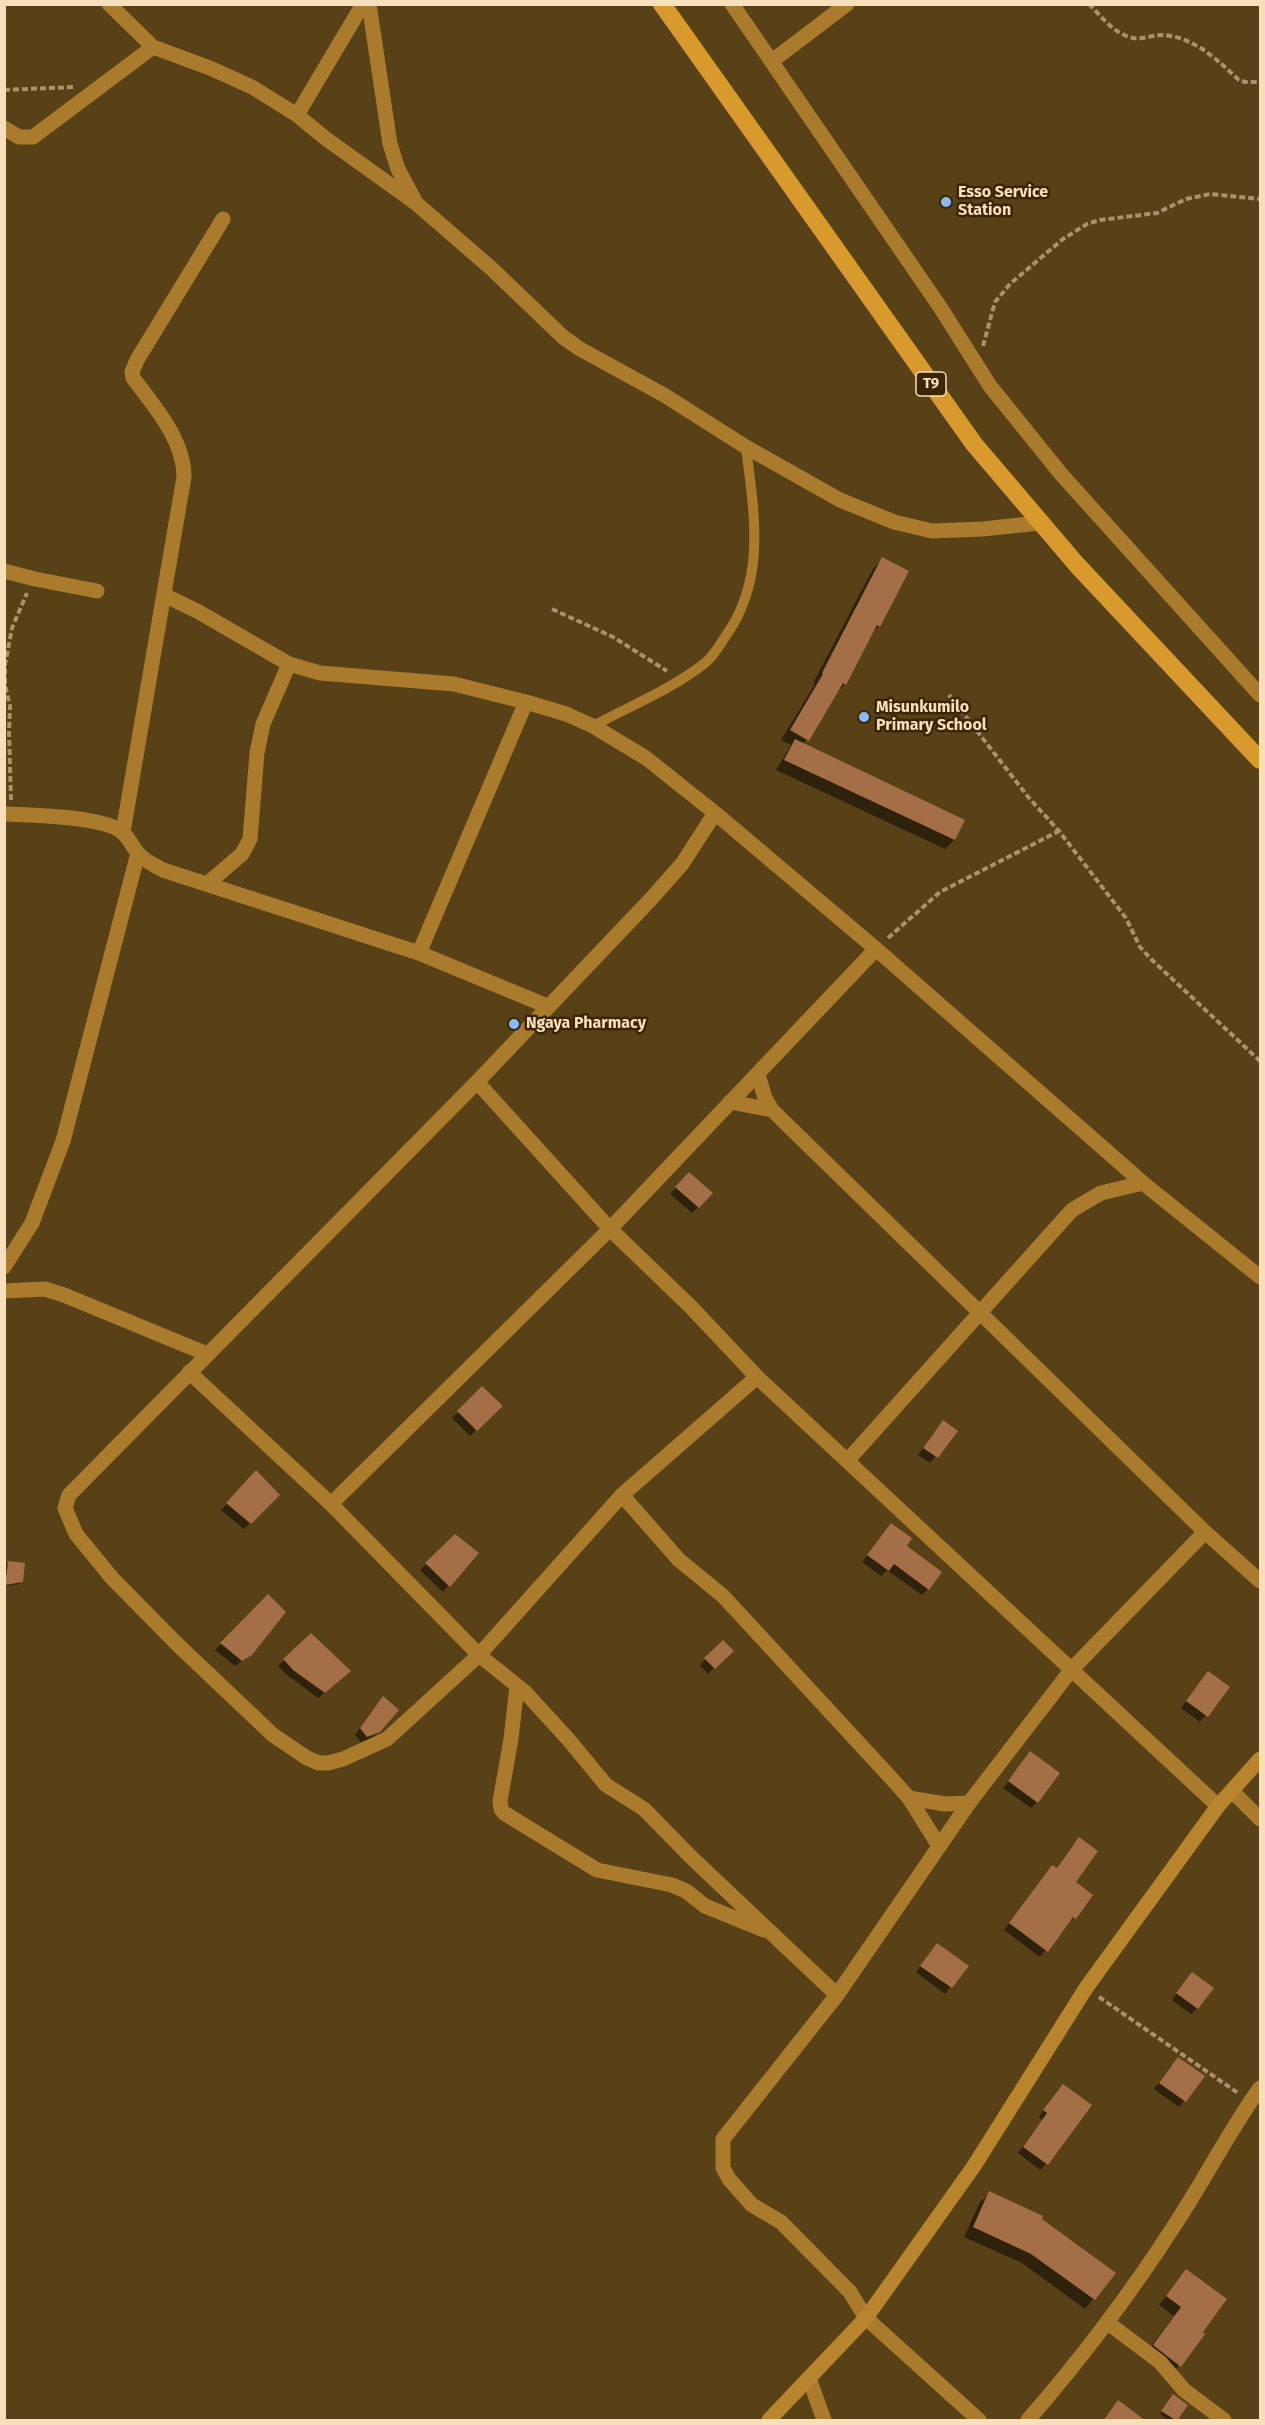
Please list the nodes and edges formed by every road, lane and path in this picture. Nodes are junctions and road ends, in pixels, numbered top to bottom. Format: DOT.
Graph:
graph roads {
  1 [pos="109,4"];
  2 [pos="363,4"];
  3 [pos="369,4"];
  4 [pos="662,4"];
  5 [pos="732,4"];
  6 [pos="847,4"];
  7 [pos="1089,4"];
  8 [pos="153,47"];
  9 [pos="772,61"];
  10 [pos="1260,82"];
  11 [pos="103,84"];
  12 [pos="4,90"];
  13 [pos="297,115"];
  14 [pos="4,128"];
  15 [pos="1260,197"];
  16 [pos="417,204"];
  17 [pos="223,219"];
  18 [pos="978,367"];
  19 [pos="746,447"];
  20 [pos="1039,523"];
  21 [pos="4,571"];
  22 [pos="35,579"];
  23 [pos="97,591"];
  24 [pos="164,595"];
  25 [pos="552,609"];
  26 [pos="289,664"];
  27 [pos="680,680"];
  28 [pos="949,695"];
  29 [pos="1260,695"];
  30 [pos="526,702"];
  31 [pos="593,726"];
  32 [pos="1260,760"];
  33 [pos="715,813"];
  34 [pos="8,814"];
  35 [pos="1059,831"];
  36 [pos="123,832"];
  37 [pos="138,853"];
  38 [pos="207,885"];
  39 [pos="876,949"];
  40 [pos="419,952"];
  41 [pos="547,1006"];
  42 [pos="1260,1061"];
  43 [pos="758,1075"];
  44 [pos="477,1082"];
  45 [pos="730,1102"];
  46 [pos="772,1110"];
  47 [pos="1143,1183"];
  48 [pos="610,1229"];
  49 [pos="4,1267"];
  50 [pos="1260,1277"];
  51 [pos="4,1291"];
  52 [pos="980,1311"];
  53 [pos="207,1354"];
  54 [pos="189,1372"];
  55 [pos="757,1377"];
  56 [pos="847,1461"];
  57 [pos="622,1495"];
  58 [pos="331,1504"];
  59 [pos="1204,1532"];
  60 [pos="1260,1581"];
  61 [pos="479,1655"];
  62 [pos="1072,1669"];
  63 [pos="517,1686"];
  64 [pos="1260,1759"];
  65 [pos="1232,1791"];
  66 [pos="909,1798"];
  67 [pos="969,1803"];
  68 [pos="1218,1806"];
  69 [pos="1260,1819"];
  70 [pos="939,1846"];
  71 [pos="772,1934"];
  72 [pos="1086,1988"];
  73 [pos="837,1995"];
  74 [pos="1260,2088"];
  75 [pos="1250,2101"];
  76 [pos="866,2318"];
  77 [pos="1108,2323"];
  78 [pos="809,2378"];
  79 [pos="821,2419"];
  80 [pos="769,2421"];
  81 [pos="979,2421"];
  82 [pos="1028,2421"];
  83 [pos="1224,2421"];
  1 -- 8 [label="street"];
  2 -- 13 [label="street"];
  3 -- 16 [label="street"];
  4 -- 20 [label="highway, T9"];
  5 -- 9 [label="street"];
  6 -- 9 [label="street"];
  7 -- 10 [label="path"];
  8 -- 11 [label="street"];
  8 -- 13 [label="street"];
  9 -- 18 [label="street"];
  11 -- 12 [label="path"];
  11 -- 14 [label="street"];
  13 -- 16 [label="street"];
  15 -- 18 [label="path"];
  16 -- 19 [label="street"];
  17 -- 24 [label="street"];
  18 -- 29 [label="street"];
  19 -- 20 [label="street"];
  19 -- 27 [label="lane"];
  20 -- 32 [label="highway, T9"];
  21 -- 22 [label="street"];
  22 -- 23 [label="street"];
  22 -- 34 [label="path"];
  24 -- 26 [label="street"];
  24 -- 36 [label="street"];
  25 -- 27 [label="path"];
  26 -- 30 [label="street"];
  26 -- 38 [label="street"];
  27 -- 31 [label="lane"];
  28 -- 35 [label="path"];
  30 -- 31 [label="street"];
  30 -- 40 [label="street"];
  31 -- 33 [label="street"];
  33 -- 39 [label="street"];
  33 -- 41 [label="street"];
  34 -- 36 [label="street"];
  35 -- 39 [label="path"];
  35 -- 42 [label="path"];
  36 -- 37 [label="street"];
  37 -- 38 [label="street"];
  37 -- 49 [label="street"];
  38 -- 40 [label="street"];
  39 -- 43 [label="street"];
  39 -- 47 [label="street"];
  40 -- 41 [label="street"];
  41 -- 44 [label="street"];
  43 -- 45 [label="street"];
  43 -- 46 [label="street"];
  44 -- 48 [label="street"];
  44 -- 53 [label="street"];
  45 -- 46 [label="street"];
  45 -- 48 [label="street"];
  46 -- 52 [label="street"];
  47 -- 50 [label="street"];
  47 -- 52 [label="street"];
  48 -- 55 [label="street"];
  48 -- 58 [label="street"];
  51 -- 53 [label="street"];
  52 -- 56 [label="street"];
  52 -- 59 [label="street"];
  53 -- 54 [label="street"];
  54 -- 58 [label="street"];
  54 -- 61 [label="street"];
  55 -- 56 [label="street"];
  55 -- 57 [label="street"];
  56 -- 62 [label="street"];
  57 -- 61 [label="street"];
  57 -- 66 [label="street"];
  58 -- 61 [label="street"];
  59 -- 60 [label="street"];
  59 -- 62 [label="street"];
  61 -- 63 [label="street"];
  62 -- 67 [label="street"];
  62 -- 68 [label="street"];
  63 -- 71 [label="street"];
  63 -- 71 [label="street"];
  64 -- 65 [label="street"];
  65 -- 68 [label="street"];
  65 -- 69 [label="street"];
  66 -- 67 [label="street"];
  66 -- 70 [label="street"];
  67 -- 70 [label="street"];
  68 -- 72 [label="street"];
  70 -- 73 [label="street"];
  71 -- 73 [label="street"];
  72 -- 75 [label="path"];
  72 -- 76 [label="street"];
  73 -- 76 [label="street"];
  74 -- 75 [label="street"];
  75 -- 77 [label="street"];
  76 -- 78 [label="street"];
  76 -- 81 [label="street"];
  77 -- 82 [label="street"];
  77 -- 83 [label="street"];
  78 -- 79 [label="street"];
  78 -- 80 [label="street"];
}
